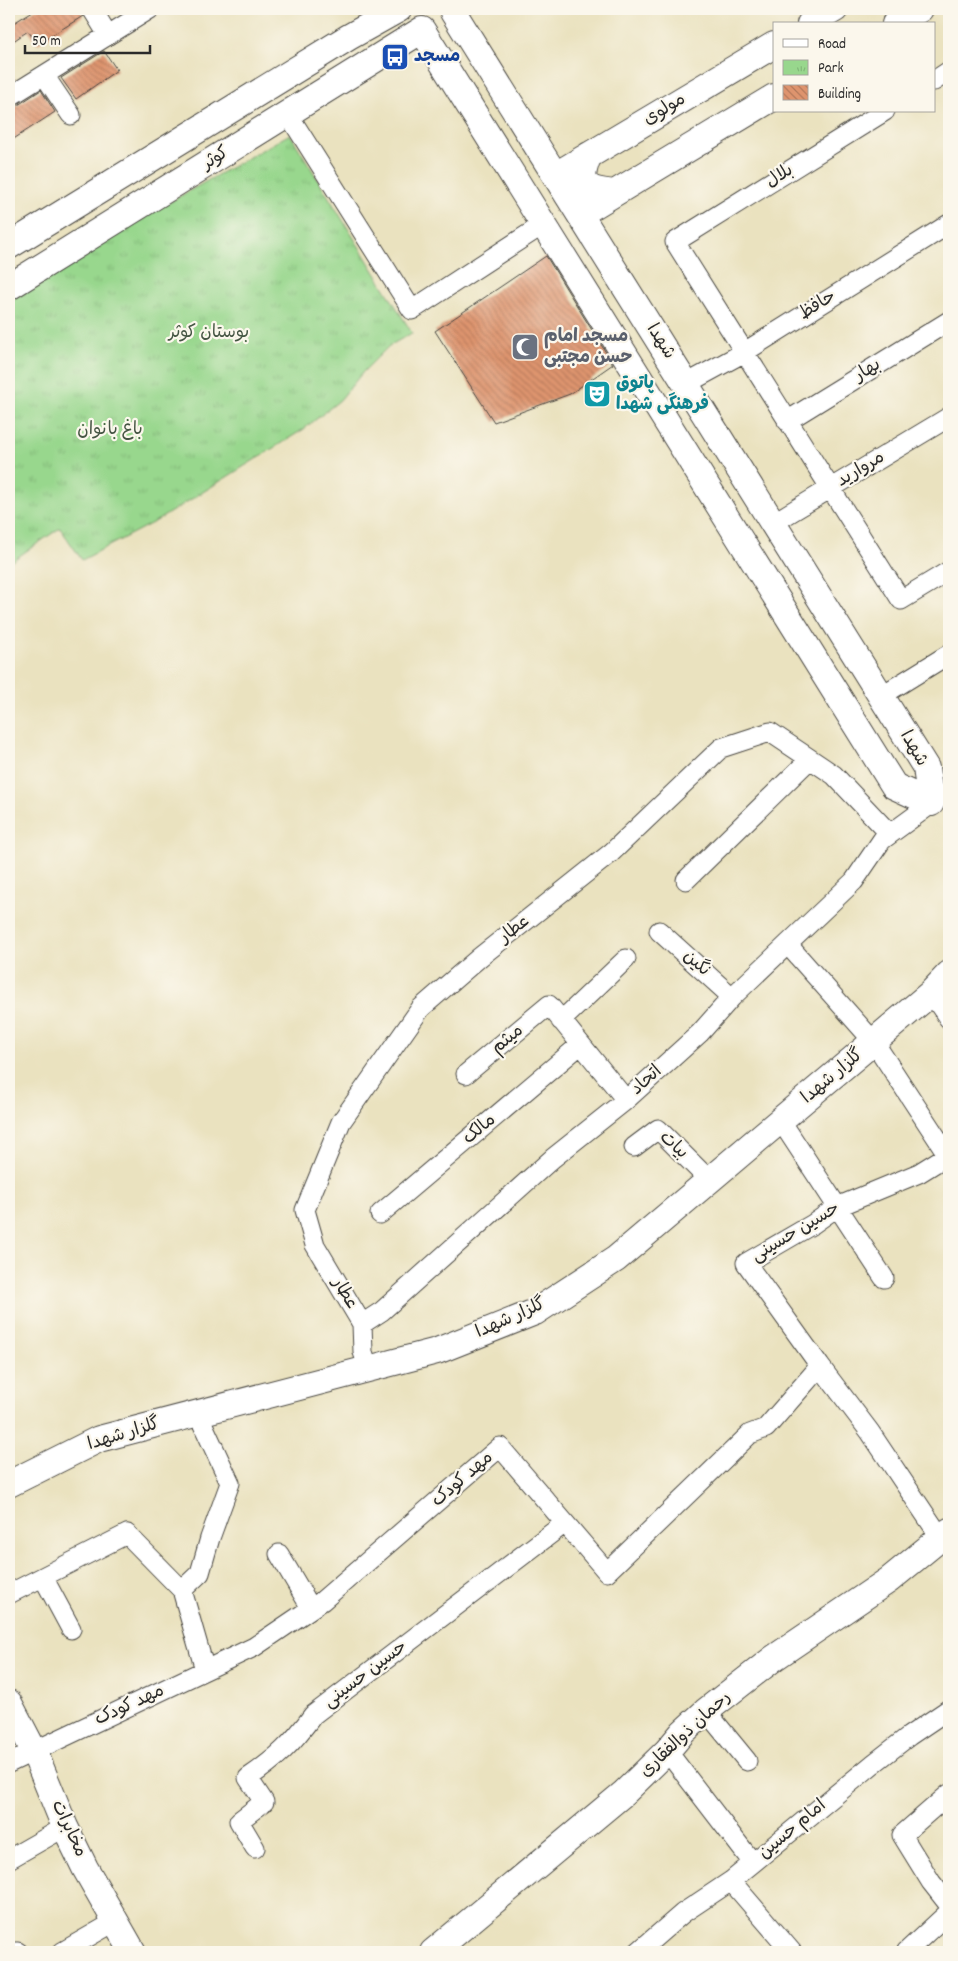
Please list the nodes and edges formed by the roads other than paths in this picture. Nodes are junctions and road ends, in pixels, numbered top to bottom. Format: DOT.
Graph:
graph roads {
  1 [pos="92,9"];
  2 [pos="105,9"];
  3 [pos="150,9"];
  4 [pos="399,9"];
  5 [pos="407,9"];
  6 [pos="835,9"];
  7 [pos="920,9"];
  8 [pos="454,10"];
  9 [pos="813,22"];
  10 [pos="898,22"];
  11 [pos="422,30"];
  12 [pos="113,32"];
  13 [pos="773,46"];
  14 [pos="949,71"];
  15 [pos="44,75"];
  16 [pos="936,80"];
  17 [pos="9,96"];
  18 [pos="773,97"];
  19 [pos="883,112"];
  20 [pos="288,114"];
  21 [pos="71,115"];
  22 [pos="589,156"];
  23 [pos="556,175"];
  24 [pos="615,193"];
  25 [pos="580,214"];
  26 [pos="544,224"];
  27 [pos="949,224"];
  28 [pos="9,246"];
  29 [pos="9,287"];
  30 [pos="949,321"];
  31 [pos="743,353"];
  32 [pos="686,384"];
  33 [pos="949,416"];
  34 [pos="788,421"];
  35 [pos="831,488"];
  36 [pos="773,523"];
  37 [pos="949,570"];
  38 [pos="949,654"];
  39 [pos="881,696"];
  40 [pos="810,758"];
  41 [pos="940,797"];
  42 [pos="890,834"];
  43 [pos="686,880"];
  44 [pos="659,931"];
  45 [pos="788,944"];
  46 [pos="626,959"];
  47 [pos="949,974"];
  48 [pos="931,994"];
  49 [pos="732,997"];
  50 [pos="949,1019"];
  51 [pos="560,1021"];
  52 [pos="874,1042"];
  53 [pos="580,1045"];
  54 [pos="466,1074"];
  55 [pos="626,1100"];
  56 [pos="781,1121"];
  57 [pos="634,1147"];
  58 [pos="710,1182"];
  59 [pos="837,1207"];
  60 [pos="380,1214"];
  61 [pos="884,1278"];
  62 [pos="362,1324"];
  63 [pos="820,1366"];
  64 [pos="369,1370"];
  65 [pos="198,1414"];
  66 [pos="9,1484"];
  67 [pos="565,1523"];
  68 [pos="945,1535"];
  69 [pos="279,1554"];
  70 [pos="43,1577"];
  71 [pos="182,1590"];
  72 [pos="9,1594"];
  73 [pos="311,1608"];
  74 [pos="71,1629"];
  75 [pos="205,1670"];
  76 [pos="9,1703"];
  77 [pos="949,1709"];
  78 [pos="706,1711"];
  79 [pos="34,1751"];
  80 [pos="667,1751"];
  81 [pos="747,1761"];
  82 [pos="9,1763"];
  83 [pos="949,1794"];
  84 [pos="64,1827"];
  85 [pos="255,1848"];
  86 [pos="9,1859"];
  87 [pos="753,1863"];
  88 [pos="730,1881"];
  89 [pos="949,1905"];
  90 [pos="949,1912"];
  91 [pos="116,1921"];
  92 [pos="11,1952"];
  93 [pos="18,1952"];
  94 [pos="62,1952"];
  95 [pos="133,1952"];
  96 [pos="433,1952"];
  97 [pos="638,1952"];
  98 [pos="792,1952"];
  99 [pos="906,1952"];
  1 -- 12 [label="street"];
  2 -- 12 [label="street"];
  3 -- 12 [label="street"];
  4 -- 28 [label="street, کوثر"];
  5 -- 11 [label="street, شهدا"];
  6 -- 9 [label="street"];
  7 -- 10 [label="street"];
  8 -- 11 [label="street, کوثر"];
  8 -- 23 [label="street, شهدا"];
  11 -- 20 [label="street, کوثر"];
  11 -- 26 [label="street, شهدا"];
  12 -- 15 [label="street"];
  13 -- 22 [label="street, مولوی"];
  14 -- 16 [label="street"];
  15 -- 17 [label="street"];
  15 -- 21 [label="street"];
  18 -- 24 [label="street"];
  19 -- 31 [label="street, بلال"];
  20 -- 26 [label="street"];
  20 -- 29 [label="street, کوثر"];
  22 -- 23 [label="street, مولوی"];
  22 -- 24 [label="street"];
  23 -- 25 [label="street, شهدا"];
  24 -- 25 [label="street"];
  25 -- 32 [label="street, شهدا"];
  26 -- 41 [label="street, شهدا"];
  27 -- 31 [label="street, حافظ"];
  30 -- 34 [label="street, بهار"];
  31 -- 32 [label="street, حافظ"];
  31 -- 34 [label="street"];
  32 -- 36 [label="street, شهدا"];
  33 -- 35 [label="street, مروارید"];
  34 -- 35 [label="street"];
  35 -- 36 [label="street, مروارید"];
  35 -- 37 [label="street"];
  36 -- 39 [label="street, شهدا"];
  38 -- 39 [label="street"];
  39 -- 41 [label="street, شهدا"];
  40 -- 42 [label="street, عطار"];
  40 -- 43 [label="street"];
  40 -- 62 [label="street, عطار"];
  41 -- 42 [label="street, اتحاد"];
  42 -- 45 [label="street, اتحاد"];
  44 -- 49 [label="street, نگین"];
  45 -- 49 [label="street, اتحاد"];
  45 -- 52 [label="street"];
  46 -- 51 [label="street"];
  47 -- 48 [label="street, گلزار شهدا"];
  48 -- 50 [label="street"];
  48 -- 52 [label="street, گلزار شهدا"];
  49 -- 55 [label="street, اتحاد"];
  51 -- 53 [label="street"];
  51 -- 54 [label="street, میثم"];
  52 -- 56 [label="street, گلزار شهدا"];
  52 -- 59 [label="street, حسین حسینی"];
  53 -- 55 [label="street"];
  53 -- 60 [label="street, مالک"];
  55 -- 62 [label="street, اتحاد"];
  56 -- 58 [label="street, گلزار شهدا"];
  56 -- 59 [label="street"];
  57 -- 58 [label="street, بیات"];
  58 -- 64 [label="street, گلزار شهدا"];
  59 -- 61 [label="street"];
  59 -- 63 [label="street, حسین حسینی"];
  62 -- 64 [label="street"];
  63 -- 67 [label="street, مهد کودک"];
  63 -- 68 [label="street, حسین حسینی"];
  64 -- 65 [label="street, گلزار شهدا"];
  65 -- 66 [label="street, گلزار شهدا"];
  65 -- 71 [label="street"];
  67 -- 73 [label="street, مهد کودک"];
  67 -- 85 [label="street, حسین حسینی"];
  68 -- 78 [label="street, رحمان ذوالفقاری"];
  69 -- 73 [label="street"];
  70 -- 71 [label="street"];
  70 -- 72 [label="street"];
  70 -- 74 [label="street"];
  71 -- 75 [label="street"];
  73 -- 75 [label="street, مهد کودک"];
  75 -- 79 [label="street, مهد کودک"];
  76 -- 79 [label="street, مخابرات"];
  77 -- 87 [label="street, امام حسین"];
  78 -- 80 [label="street, رحمان ذوالفقاری"];
  78 -- 81 [label="street"];
  79 -- 82 [label="street, مهد کودک"];
  79 -- 84 [label="street, مخابرات"];
  80 -- 87 [label="street"];
  80 -- 96 [label="street, رحمان ذوالفقاری"];
  83 -- 89 [label="street"];
  84 -- 86 [label="street"];
  84 -- 91 [label="street, مخابرات"];
  87 -- 88 [label="street, امام حسین"];
  88 -- 97 [label="street, امام حسین"];
  88 -- 98 [label="street"];
  90 -- 99 [label="street"];
  91 -- 94 [label="street"];
  91 -- 95 [label="street, مخابرات"];
  92 -- 93 [label="street"];
}
